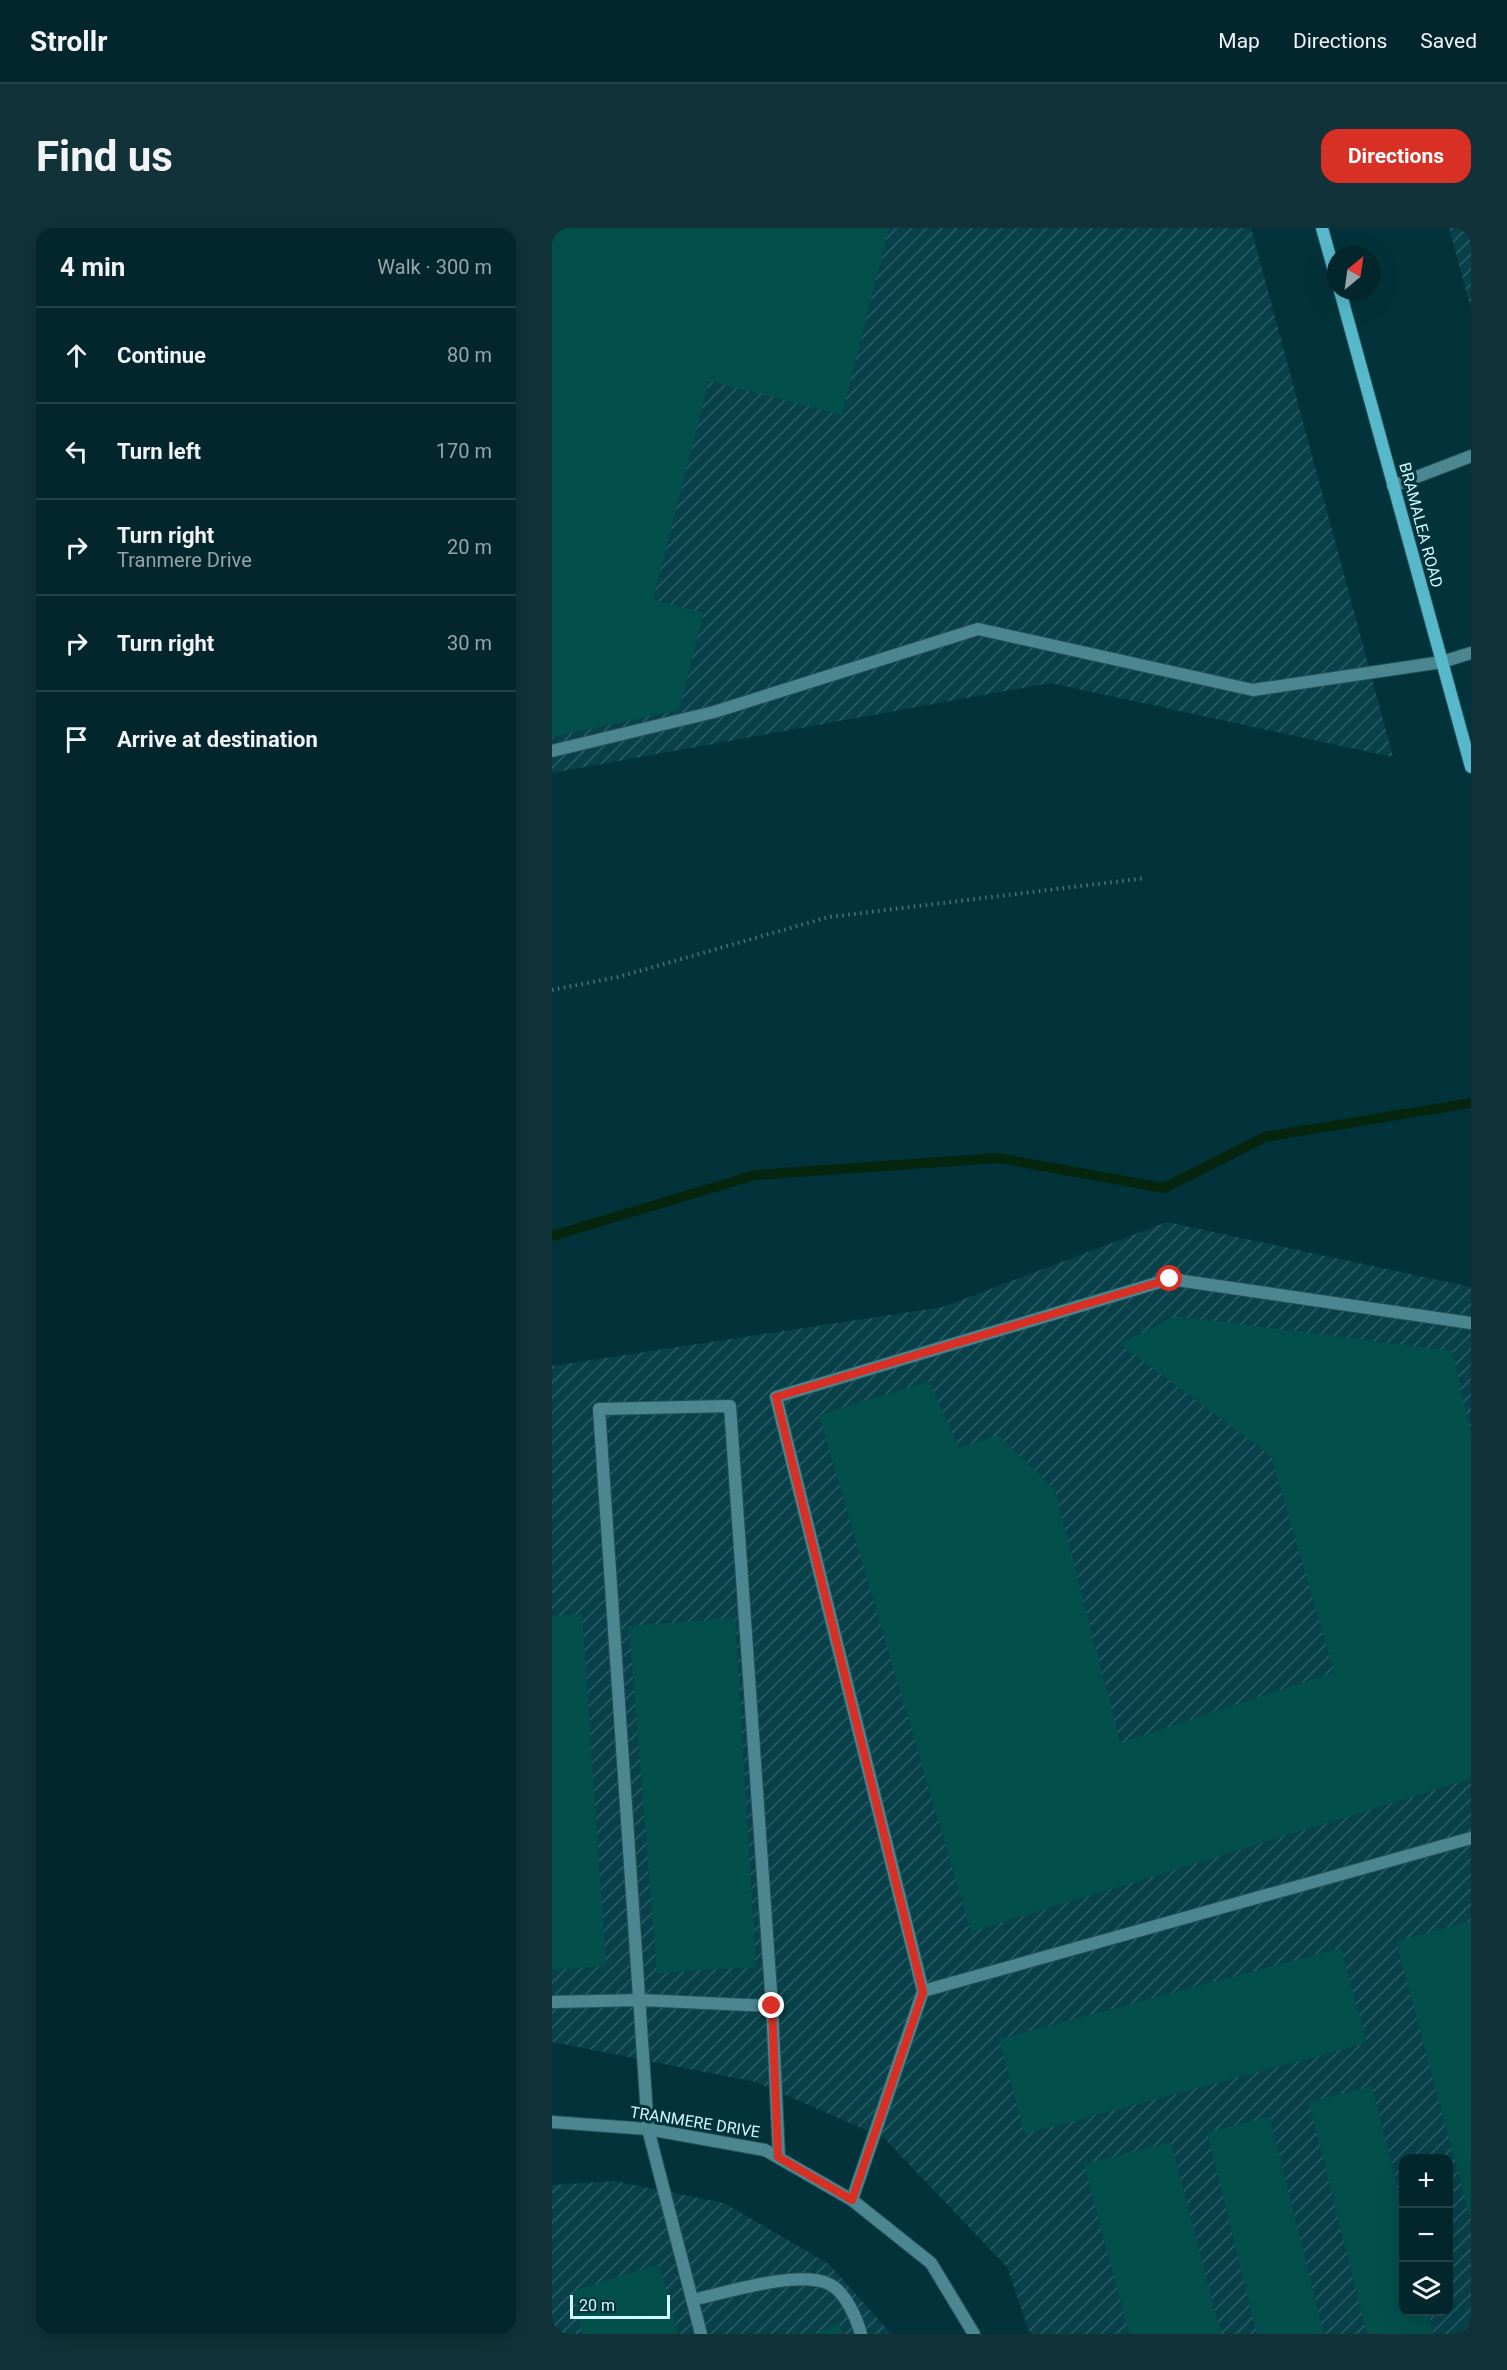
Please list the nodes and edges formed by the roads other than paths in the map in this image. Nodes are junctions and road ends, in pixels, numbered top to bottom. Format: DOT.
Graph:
graph roads {
  1 [pos="1322,228"];
  2 [pos="1327,246"];
  3 [pos="1342,300"];
  4 [pos="1471,456"];
  5 [pos="1393,486"];
  6 [pos="1471,652"];
  7 [pos="1442,662"];
  8 [pos="552,751"];
  9 [pos="1471,768"];
  10 [pos="1471,1323"];
  11 [pos="1471,1838"];
  12 [pos="923,1992"];
  13 [pos="640,2000"];
  14 [pos="552,2002"];
  15 [pos="772,2006"];
  16 [pos="552,2122"];
  17 [pos="648,2129"];
  18 [pos="778,2157"];
  19 [pos="852,2200"];
  20 [pos="692,2300"];
  21 [pos="701,2334"];
  22 [pos="861,2334"];
  23 [pos="974,2334"];
  1 -- 2 [label="main road"];
  3 -- 5 [label="main road, BRAMALEA ROAD"];
  4 -- 5 [label="street"];
  5 -- 7 [label="main road, BRAMALEA ROAD"];
  6 -- 7 [label="street"];
  7 -- 8 [label="street"];
  7 -- 9 [label="main road, BRAMALEA ROAD"];
  10 -- 12 [label="street"];
  11 -- 12 [label="street"];
  12 -- 19 [label="street"];
  13 -- 14 [label="street"];
  13 -- 15 [label="street"];
  13 -- 15 [label="street"];
  13 -- 17 [label="street"];
  15 -- 18 [label="street"];
  16 -- 17 [label="street, TRANMERE DRIVE"];
  17 -- 18 [label="street, TRANMERE DRIVE"];
  17 -- 20 [label="street"];
  18 -- 19 [label="street, TRANMERE DRIVE"];
  19 -- 23 [label="street, TRANMERE DRIVE"];
  20 -- 21 [label="street"];
  20 -- 22 [label="street"];
}
